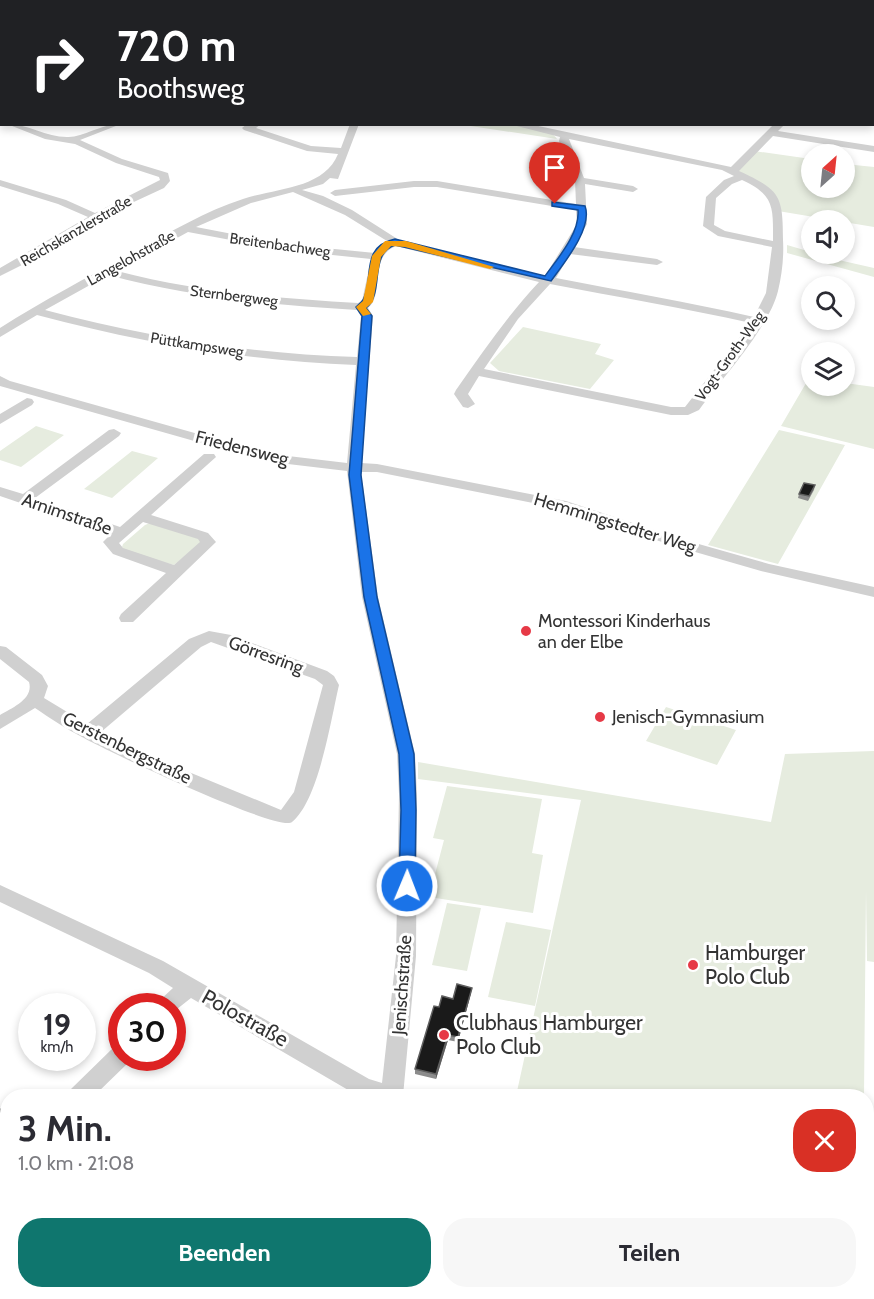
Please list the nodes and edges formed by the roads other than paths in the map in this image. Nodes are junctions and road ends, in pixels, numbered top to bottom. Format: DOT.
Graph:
graph roads {
  1 [pos="17,126"];
  2 [pos="113,126"];
  3 [pos="252,126"];
  4 [pos="354,126"];
  5 [pos="522,126"];
  6 [pos="778,126"];
  7 [pos="771,133"];
  8 [pos="565,135"];
  9 [pos="86,140"];
  10 [pos="874,147"];
  11 [pos="344,151"];
  12 [pos="733,171"];
  13 [pos="336,172"];
  14 [pos="744,176"];
  15 [pos="580,180"];
  16 [pos="0,183"];
  17 [pos="312,188"];
  18 [pos="633,189"];
  19 [pos="335,194"];
  20 [pos="582,208"];
  21 [pos="349,212"];
  22 [pos="96,217"];
  23 [pos="185,228"];
  24 [pos="392,243"];
  25 [pos="778,245"];
  26 [pos="568,250"];
  27 [pos="376,256"];
  28 [pos="657,262"];
  29 [pos="109,272"];
  30 [pos="0,273"];
  31 [pos="548,279"];
  32 [pos="361,307"];
  33 [pos="34,311"];
  34 [pos="758,321"];
  35 [pos="0,333"];
  36 [pos="363,361"];
  37 [pos="476,371"];
  38 [pos="0,379"];
  39 [pos="27,402"];
  40 [pos="468,405"];
  41 [pos="0,420"];
  42 [pos="114,433"];
  43 [pos="209,457"];
  44 [pos="354,468"];
  45 [pos="0,491"];
  46 [pos="25,499"];
  47 [pos="139,516"];
  48 [pos="120,532"];
  49 [pos="177,571"];
  50 [pos="874,592"];
  51 [pos="127,618"];
  52 [pos="0,651"];
  53 [pos="35,700"];
  54 [pos="0,723"];
  55 [pos="88,733"];
  56 [pos="285,818"];
  57 [pos="0,893"];
  58 [pos="189,986"];
  59 [pos="182,993"];
  60 [pos="108,1068"];
  61 [pos="86,1089"];
  62 [pos="369,1089"];
  63 [pos="393,1089"];
  1 -- 9 [label="street, Reichskanzlerstraße"];
  2 -- 9 [label="street"];
  3 -- 11 [label="street"];
  4 -- 11 [label="street"];
  5 -- 8 [label="street, Vogt-Groth-Weg"];
  6 -- 7 [label="street"];
  7 -- 10 [label="street"];
  7 -- 12 [label="street"];
  8 -- 12 [label="street, Vogt-Groth-Weg"];
  8 -- 15 [label="street"];
  9 -- 22 [label="street, Reichskanzlerstraße"];
  11 -- 13 [label="street"];
  12 -- 14 [label="street, Vogt-Groth-Weg"];
  13 -- 17 [label="street, Langelohstraße"];
  13 -- 19 [label="street"];
  14 -- 25 [label="street, Vogt-Groth-Weg"];
  14 -- 25 [label="street"];
  15 -- 18 [label="street"];
  15 -- 20 [label="street"];
  16 -- 22 [label="street"];
  17 -- 19 [label="street"];
  17 -- 21 [label="street"];
  17 -- 23 [label="street, Langelohstraße"];
  19 -- 20 [label="street"];
  19 -- 21 [label="street"];
  20 -- 26 [label="street"];
  21 -- 24 [label="street"];
  22 -- 30 [label="street, Reichskanzlerstraße"];
  23 -- 27 [label="street, Breitenbachweg"];
  23 -- 29 [label="street, Langelohstraße"];
  24 -- 27 [label="street"];
  24 -- 31 [label="street"];
  25 -- 34 [label="street, Vogt-Groth-Weg"];
  26 -- 28 [label="street"];
  26 -- 31 [label="street"];
  27 -- 32 [label="street"];
  29 -- 32 [label="street, Sternbergweg"];
  29 -- 33 [label="street, Langelohstraße"];
  31 -- 34 [label="street"];
  31 -- 37 [label="street"];
  32 -- 36 [label="street, Jenischstraße"];
  33 -- 35 [label="street, Langelohstraße"];
  33 -- 36 [label="street, Püttkampsweg"];
  34 -- 37 [label="street, Vogt-Groth-Weg"];
  36 -- 44 [label="street, Jenischstraße"];
  37 -- 40 [label="street"];
  38 -- 44 [label="street, Friedensweg"];
  39 -- 41 [label="street"];
  42 -- 46 [label="street"];
  43 -- 47 [label="street"];
  44 -- 50 [label="street, Hemmingstedter Weg"];
  44 -- 63 [label="street, Jenischstraße"];
  45 -- 46 [label="street, Arnimstraße"];
  46 -- 48 [label="street, Arnimstraße"];
  47 -- 48 [label="street"];
  47 -- 49 [label="street, Arnimstraße"];
  48 -- 49 [label="street, Arnimstraße"];
  49 -- 51 [label="street, Arnimstraße"];
  52 -- 53 [label="street"];
  53 -- 54 [label="street"];
  53 -- 55 [label="street, Gerstenbergstraße"];
  55 -- 56 [label="street, Gerstenbergstraße"];
  55 -- 56 [label="street, Görresring"];
  57 -- 58 [label="street, Polostraße"];
  58 -- 59 [label="street"];
  58 -- 62 [label="street, Polostraße"];
  60 -- 61 [label="street"];
}
